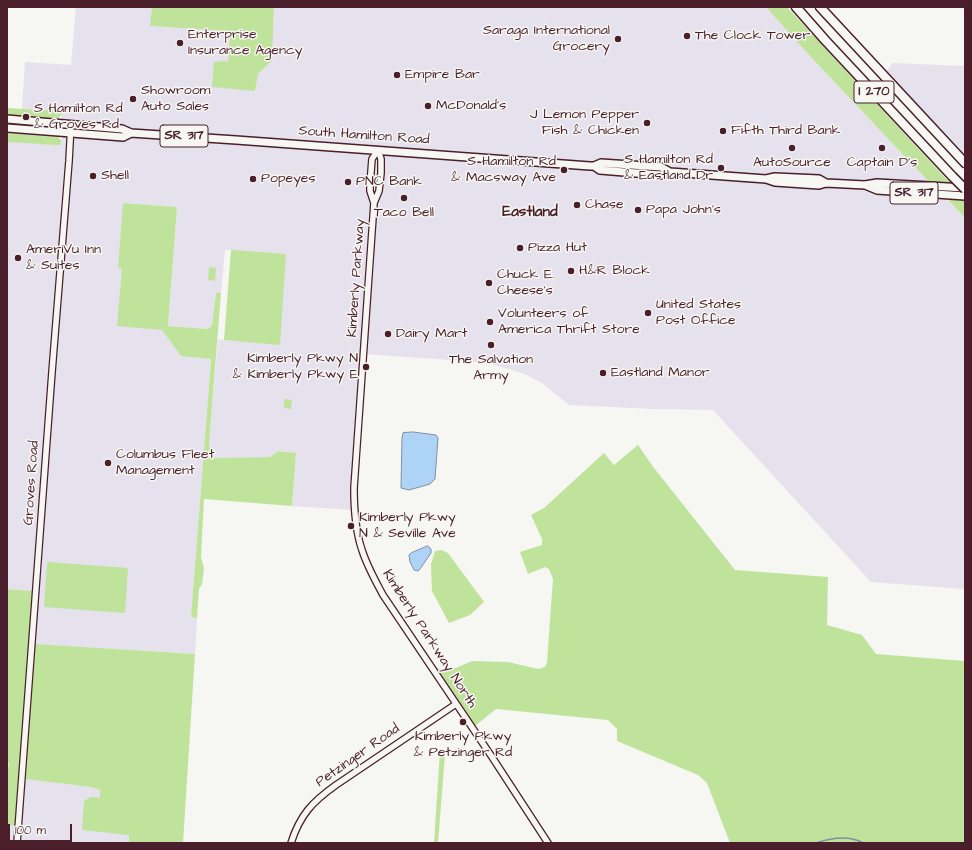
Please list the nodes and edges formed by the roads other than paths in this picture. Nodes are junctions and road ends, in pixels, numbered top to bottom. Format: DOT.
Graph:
graph roads {
  1 [pos="796,7"];
  2 [pos="820,7"];
  3 [pos="7,119"];
  4 [pos="71,124"];
  5 [pos="7,128"];
  6 [pos="70,132"];
  7 [pos="131,133"];
  8 [pos="378,150"];
  9 [pos="965,162"];
  10 [pos="864,185"];
  11 [pos="965,189"];
  12 [pos="965,196"];
  13 [pos="374,204"];
  14 [pos="363,354"];
  15 [pos="456,704"];
  16 [pos="17,843"];
  17 [pos="291,843"];
  18 [pos="548,843"];
  1 -- 11 [label="highway, I 270, bridge"];
  2 -- 9 [label="highway, I 270"];
  3 -- 4 [label="main road, South Hamilton Road / SR 317"];
  4 -- 6 [label="street, Groves Road"];
  4 -- 7 [label="main road, South Hamilton Road / SR 317"];
  5 -- 6 [label="main road, South Hamilton Road / SR 317"];
  6 -- 7 [label="main road, South Hamilton Road / SR 317"];
  6 -- 16 [label="street, Groves Road"];
  7 -- 8 [label="main road, South Hamilton Road / SR 317"];
  8 -- 10 [label="main road, South Hamilton Road / SR 317"];
  8 -- 13 [label="street, Kimberly Parkway"];
  8 -- 13 [label="street, Kimberly Parkway"];
  10 -- 11 [label="main road, South Hamilton Road / SR 317"];
  10 -- 12 [label="main road, South Hamilton Road / SR 317"];
  13 -- 14 [label="street, Kimberly Parkway"];
  14 -- 15 [label="street, Kimberly Parkway North"];
  15 -- 17 [label="street, Petzinger Road"];
  15 -- 18 [label="street, Kimberly Parkway North"];
}
